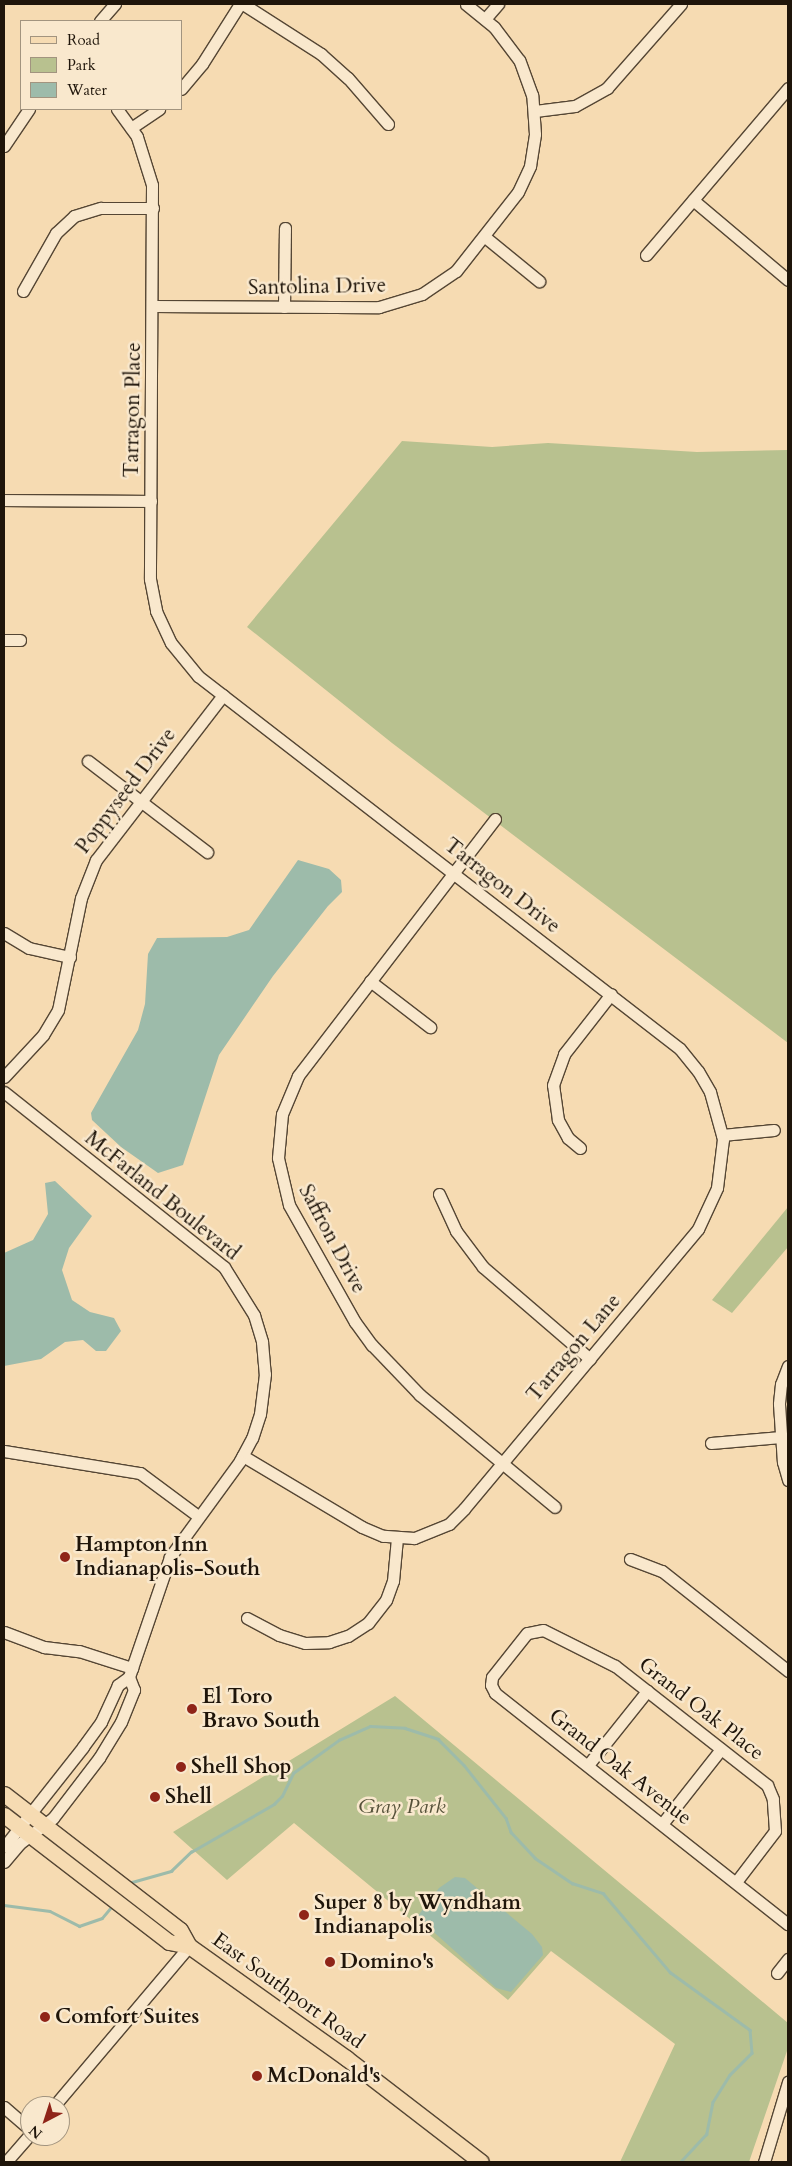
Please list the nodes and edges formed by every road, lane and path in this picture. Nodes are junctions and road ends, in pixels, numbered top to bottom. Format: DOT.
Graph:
graph roads {
  1 [pos="115,4"];
  2 [pos="241,4"];
  3 [pos="466,4"];
  4 [pos="498,4"];
  5 [pos="681,4"];
  6 [pos="485,18"];
  7 [pos="101,20"];
  8 [pos="182,88"];
  9 [pos="788,88"];
  10 [pos="28,110"];
  11 [pos="118,110"];
  12 [pos="158,110"];
  13 [pos="535,111"];
  14 [pos="388,124"];
  15 [pos="131,128"];
  16 [pos="4,146"];
  17 [pos="694,200"];
  18 [pos="153,208"];
  19 [pos="285,228"];
  20 [pos="485,237"];
  21 [pos="646,256"];
  22 [pos="788,280"];
  23 [pos="538,281"];
  24 [pos="23,291"];
  25 [pos="152,306"];
  26 [pos="284,307"];
  27 [pos="4,500"];
  28 [pos="150,501"];
  29 [pos="4,640"];
  30 [pos="20,640"];
  31 [pos="222,694"];
  32 [pos="88,760"];
  33 [pos="140,801"];
  34 [pos="495,819"];
  35 [pos="207,852"];
  36 [pos="454,873"];
  37 [pos="4,934"];
  38 [pos="70,957"];
  39 [pos="370,981"];
  40 [pos="610,994"];
  41 [pos="430,1027"];
  42 [pos="4,1077"];
  43 [pos="4,1092"];
  44 [pos="774,1130"];
  45 [pos="722,1135"];
  46 [pos="580,1148"];
  47 [pos="439,1194"];
  48 [pos="590,1359"];
  49 [pos="788,1366"];
  50 [pos="781,1438"];
  51 [pos="711,1443"];
  52 [pos="4,1451"];
  53 [pos="243,1456"];
  54 [pos="503,1464"];
  55 [pos="788,1480"];
  56 [pos="555,1508"];
  57 [pos="198,1516"];
  58 [pos="397,1538"];
  59 [pos="630,1559"];
  60 [pos="247,1618"];
  61 [pos="537,1629"];
  62 [pos="4,1632"];
  63 [pos="788,1671"];
  64 [pos="130,1673"];
  65 [pos="647,1691"];
  66 [pos="721,1749"];
  67 [pos="588,1765"];
  68 [pos="4,1794"];
  69 [pos="4,1815"];
  70 [pos="662,1824"];
  71 [pos="31,1825"];
  72 [pos="4,1847"];
  73 [pos="4,1862"];
  74 [pos="736,1882"];
  75 [pos="788,1924"];
  76 [pos="189,1946"];
  77 [pos="788,1959"];
  78 [pos="777,1972"];
  79 [pos="788,2082"];
  80 [pos="62,2096"];
  81 [pos="4,2107"];
  82 [pos="20,2121"];
  83 [pos="20,2146"];
  84 [pos="6,2162"];
  85 [pos="481,2162"];
  86 [pos="764,2162"];
  1 -- 7 [label="street"];
  2 -- 8 [label="street"];
  2 -- 14 [label="street"];
  3 -- 6 [label="street, Santolina Drive"];
  4 -- 6 [label="street"];
  5 -- 13 [label="street"];
  6 -- 13 [label="street, Santolina Drive"];
  9 -- 17 [label="street"];
  10 -- 16 [label="street"];
  11 -- 15 [label="street, Tarragon Place"];
  12 -- 15 [label="street"];
  13 -- 20 [label="street, Santolina Drive"];
  15 -- 18 [label="street, Tarragon Place"];
  17 -- 21 [label="street"];
  17 -- 22 [label="street"];
  18 -- 24 [label="street"];
  18 -- 25 [label="street, Tarragon Place"];
  19 -- 26 [label="street"];
  20 -- 23 [label="street"];
  20 -- 26 [label="street, Santolina Drive"];
  25 -- 26 [label="street, Santolina Drive"];
  25 -- 28 [label="street, Tarragon Place"];
  27 -- 28 [label="street"];
  28 -- 31 [label="street, Tarragon Place"];
  29 -- 30 [label="street"];
  31 -- 33 [label="street, Poppyseed Drive"];
  31 -- 36 [label="street, Tarragon Drive"];
  32 -- 33 [label="street"];
  33 -- 35 [label="street"];
  33 -- 38 [label="street, Poppyseed Drive"];
  34 -- 36 [label="street, Saffron Drive"];
  36 -- 39 [label="street, Saffron Drive"];
  36 -- 40 [label="street, Tarragon Drive"];
  37 -- 38 [label="street"];
  38 -- 42 [label="street, Poppyseed Drive"];
  39 -- 41 [label="street"];
  39 -- 54 [label="street, Saffron Drive"];
  40 -- 45 [label="street, Tarragon Drive"];
  40 -- 46 [label="street"];
  43 -- 53 [label="street, McFarland Boulevard"];
  44 -- 45 [label="street"];
  45 -- 48 [label="street, Tarragon Lane"];
  47 -- 48 [label="street"];
  48 -- 54 [label="street, Tarragon Lane"];
  49 -- 50 [label="street"];
  50 -- 51 [label="street"];
  50 -- 55 [label="street"];
  52 -- 57 [label="street"];
  53 -- 57 [label="street, McFarland Boulevard"];
  53 -- 58 [label="street"];
  54 -- 56 [label="street, Saffron Drive"];
  54 -- 58 [label="street, Tarragon Lane"];
  57 -- 64 [label="street, McFarland Boulevard"];
  58 -- 60 [label="street"];
  59 -- 63 [label="street"];
  61 -- 65 [label="street, Grand Oak Place"];
  61 -- 67 [label="street, Grand Oak Avenue"];
  62 -- 64 [label="street"];
  64 -- 71 [label="street, McFarland Boulevard"];
  64 -- 71 [label="street, McFarland Boulevard"];
  65 -- 66 [label="street, Grand Oak Place"];
  65 -- 67 [label="street"];
  66 -- 70 [label="street"];
  66 -- 74 [label="street, Grand Oak Place"];
  67 -- 70 [label="street, Grand Oak Avenue"];
  68 -- 71 [label="main road, East Southport Road"];
  69 -- 71 [label="main road, East Southport Road"];
  70 -- 74 [label="street, Grand Oak Avenue"];
  71 -- 72 [label="street"];
  71 -- 73 [label="street"];
  71 -- 76 [label="main road, East Southport Road"];
  71 -- 76 [label="main road, East Southport Road"];
  74 -- 75 [label="street, Grand Oak Avenue"];
  76 -- 80 [label="street"];
  76 -- 85 [label="main road, East Southport Road"];
  77 -- 78 [label="street"];
  79 -- 86 [label="street"];
  81 -- 82 [label="street"];
  83 -- 84 [label="street"];
}
